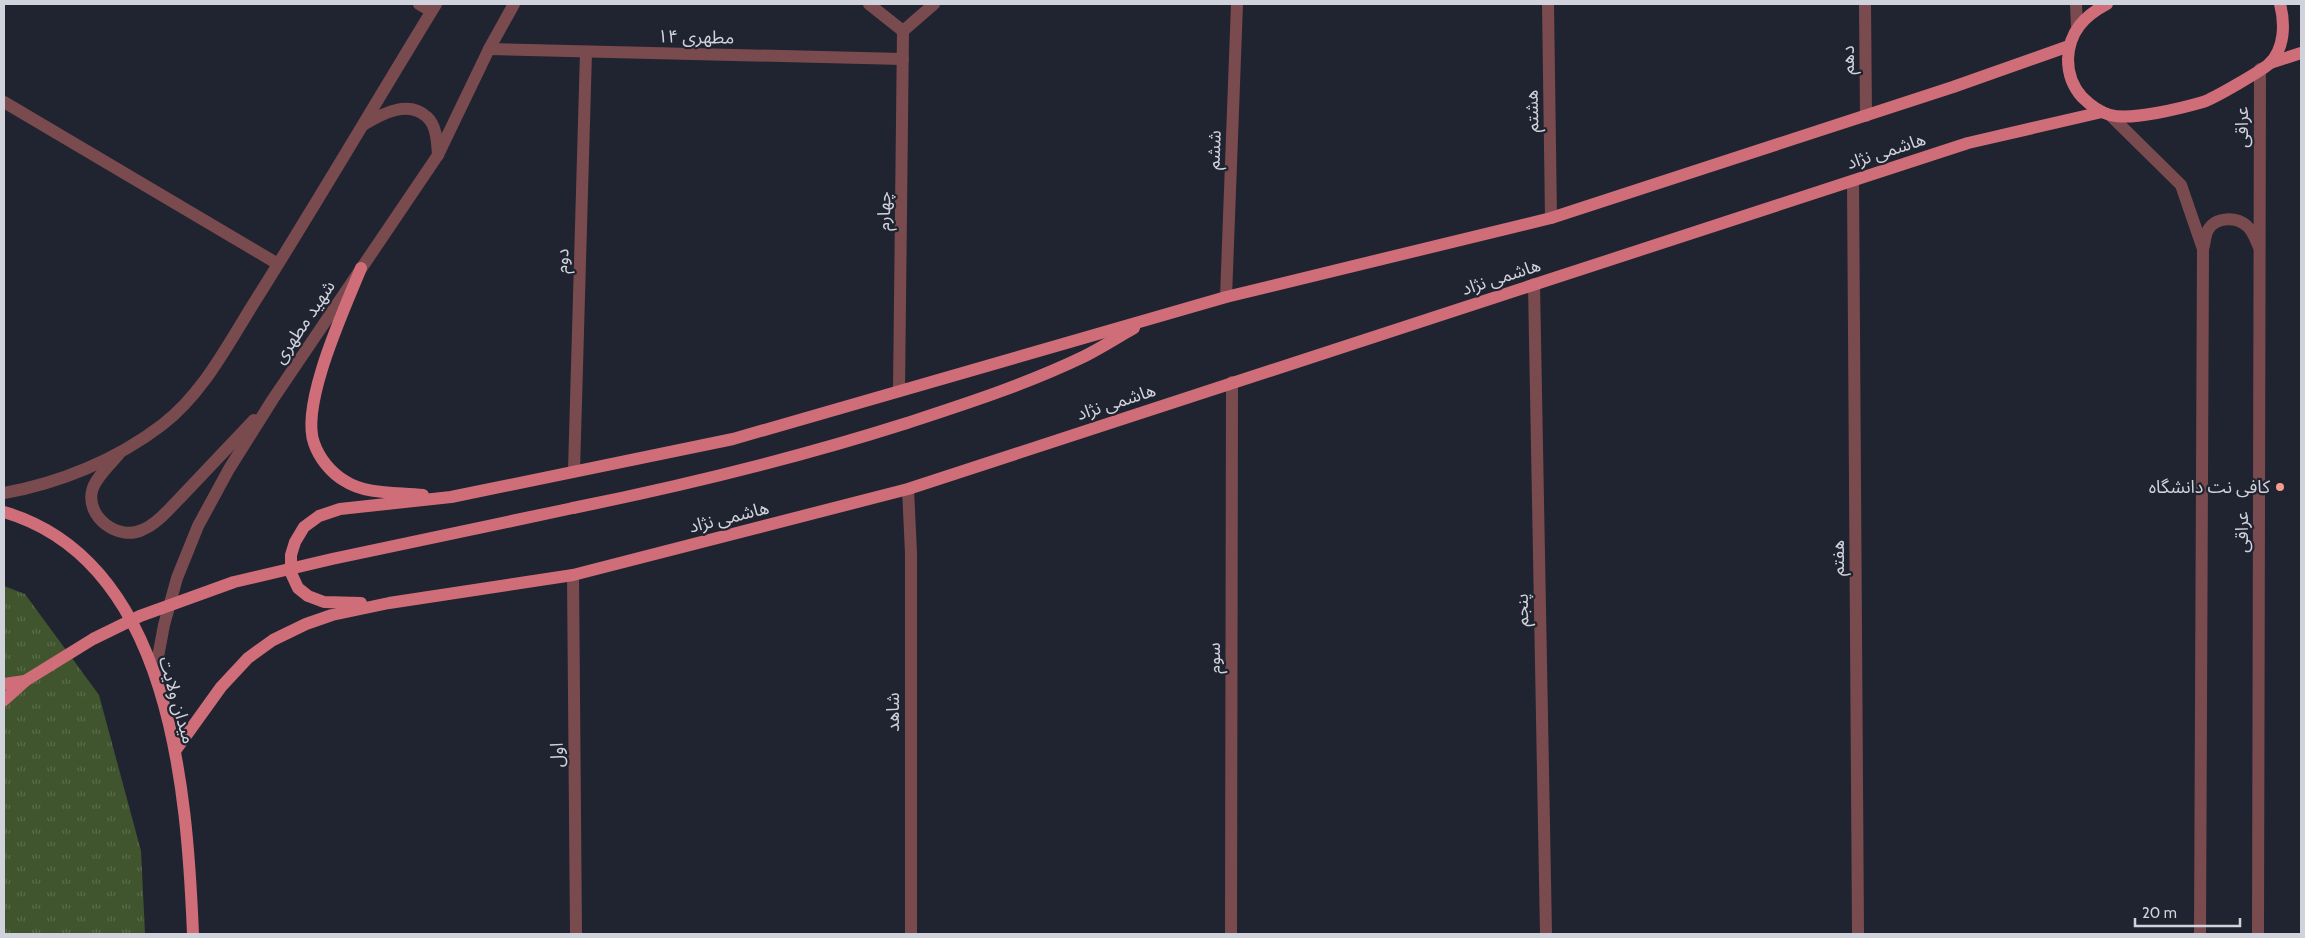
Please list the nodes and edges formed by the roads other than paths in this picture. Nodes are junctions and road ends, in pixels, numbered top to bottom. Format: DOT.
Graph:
graph roads {
  1 [pos="418,4"];
  2 [pos="514,4"];
  3 [pos="869,4"];
  4 [pos="934,4"];
  5 [pos="1237,4"];
  6 [pos="1548,4"];
  7 [pos="1866,4"];
  8 [pos="2076,4"];
  9 [pos="2107,4"];
  10 [pos="2280,4"];
  11 [pos="434,7"];
  12 [pos="2077,27"];
  13 [pos="903,31"];
  14 [pos="2069,46"];
  15 [pos="489,49"];
  16 [pos="586,52"];
  17 [pos="2301,53"];
  18 [pos="903,59"];
  19 [pos="2265,66"];
  20 [pos="4,102"];
  21 [pos="2106,113"];
  22 [pos="1866,116"];
  23 [pos="362,126"];
  24 [pos="438,155"];
  25 [pos="1853,180"];
  26 [pos="1551,218"];
  27 [pos="2203,249"];
  28 [pos="2260,250"];
  29 [pos="278,264"];
  30 [pos="360,268"];
  31 [pos="1534,284"];
  32 [pos="1226,297"];
  33 [pos="1151,318"];
  34 [pos="1232,382"];
  35 [pos="899,391"];
  36 [pos="273,399"];
  37 [pos="122,450"];
  38 [pos="574,471"];
  39 [pos="908,489"];
  40 [pos="4,493"];
  41 [pos="450,497"];
  42 [pos="4,512"];
  43 [pos="573,575"];
  44 [pos="389,603"];
  45 [pos="155,673"];
  46 [pos="25,681"];
  47 [pos="4,684"];
  48 [pos="4,700"];
  49 [pos="175,751"];
  50 [pos="193,934"];
  51 [pos="576,934"];
  52 [pos="911,934"];
  53 [pos="1231,934"];
  54 [pos="1546,934"];
  55 [pos="1858,934"];
  56 [pos="2200,934"];
  57 [pos="2258,934"];
  1 -- 11 [label="street"];
  2 -- 15 [label="street, شهید مطهری"];
  3 -- 13 [label="street"];
  4 -- 13 [label="street"];
  5 -- 32 [label="street, ششم"];
  6 -- 26 [label="street, هشتم"];
  7 -- 22 [label="street, دهم"];
  8 -- 12 [label="street"];
  9 -- 12 [label="main road"];
  10 -- 19 [label="main road"];
  11 -- 23 [label="street"];
  12 -- 14 [label="main road"];
  13 -- 18 [label="street, چهارم"];
  14 -- 21 [label="main road"];
  14 -- 22 [label="main road"];
  15 -- 16 [label="street, مطهری ۱۴"];
  15 -- 24 [label="street, شهید مطهری"];
  16 -- 18 [label="street, مطهری ۱۴"];
  16 -- 38 [label="street, دوم"];
  17 -- 19 [label="main road"];
  18 -- 35 [label="street, چهارم"];
  19 -- 21 [label="main road, هاشمی نژاد"];
  19 -- 28 [label="street, عراقی"];
  20 -- 29 [label="street"];
  21 -- 25 [label="main road, هاشمی نژاد"];
  21 -- 27 [label="street"];
  22 -- 26 [label="main road"];
  23 -- 24 [label="street"];
  23 -- 29 [label="street"];
  24 -- 30 [label="street, شهید مطهری"];
  25 -- 31 [label="main road, هاشمی نژاد"];
  25 -- 55 [label="street, هفتم"];
  26 -- 32 [label="main road"];
  27 -- 28 [label="street"];
  27 -- 56 [label="street"];
  28 -- 57 [label="street, عراقی"];
  29 -- 37 [label="street"];
  30 -- 36 [label="street, شهید مطهری"];
  30 -- 41 [label="main road"];
  31 -- 34 [label="main road, هاشمی نژاد"];
  31 -- 54 [label="street, پنجم"];
  32 -- 33 [label="main road"];
  33 -- 35 [label="main road"];
  33 -- 46 [label="main road, bridge"];
  34 -- 39 [label="main road, هاشمی نژاد"];
  34 -- 53 [label="street, سوم"];
  35 -- 38 [label="main road"];
  36 -- 37 [label="street"];
  36 -- 45 [label="street, شهید مطهری"];
  37 -- 40 [label="street"];
  38 -- 41 [label="main road"];
  39 -- 43 [label="main road, هاشمی نژاد"];
  39 -- 52 [label="street, شاهد"];
  41 -- 44 [label="main road"];
  42 -- 45 [label="main road, میدان ولایت"];
  43 -- 44 [label="main road, هاشمی نژاد"];
  43 -- 51 [label="street, اول"];
  44 -- 49 [label="main road, هاشمی نژاد"];
  45 -- 49 [label="main road, میدان ولایت"];
  46 -- 47 [label="main road"];
  46 -- 48 [label="main road"];
  49 -- 50 [label="main road, میدان ولایت"];
}
